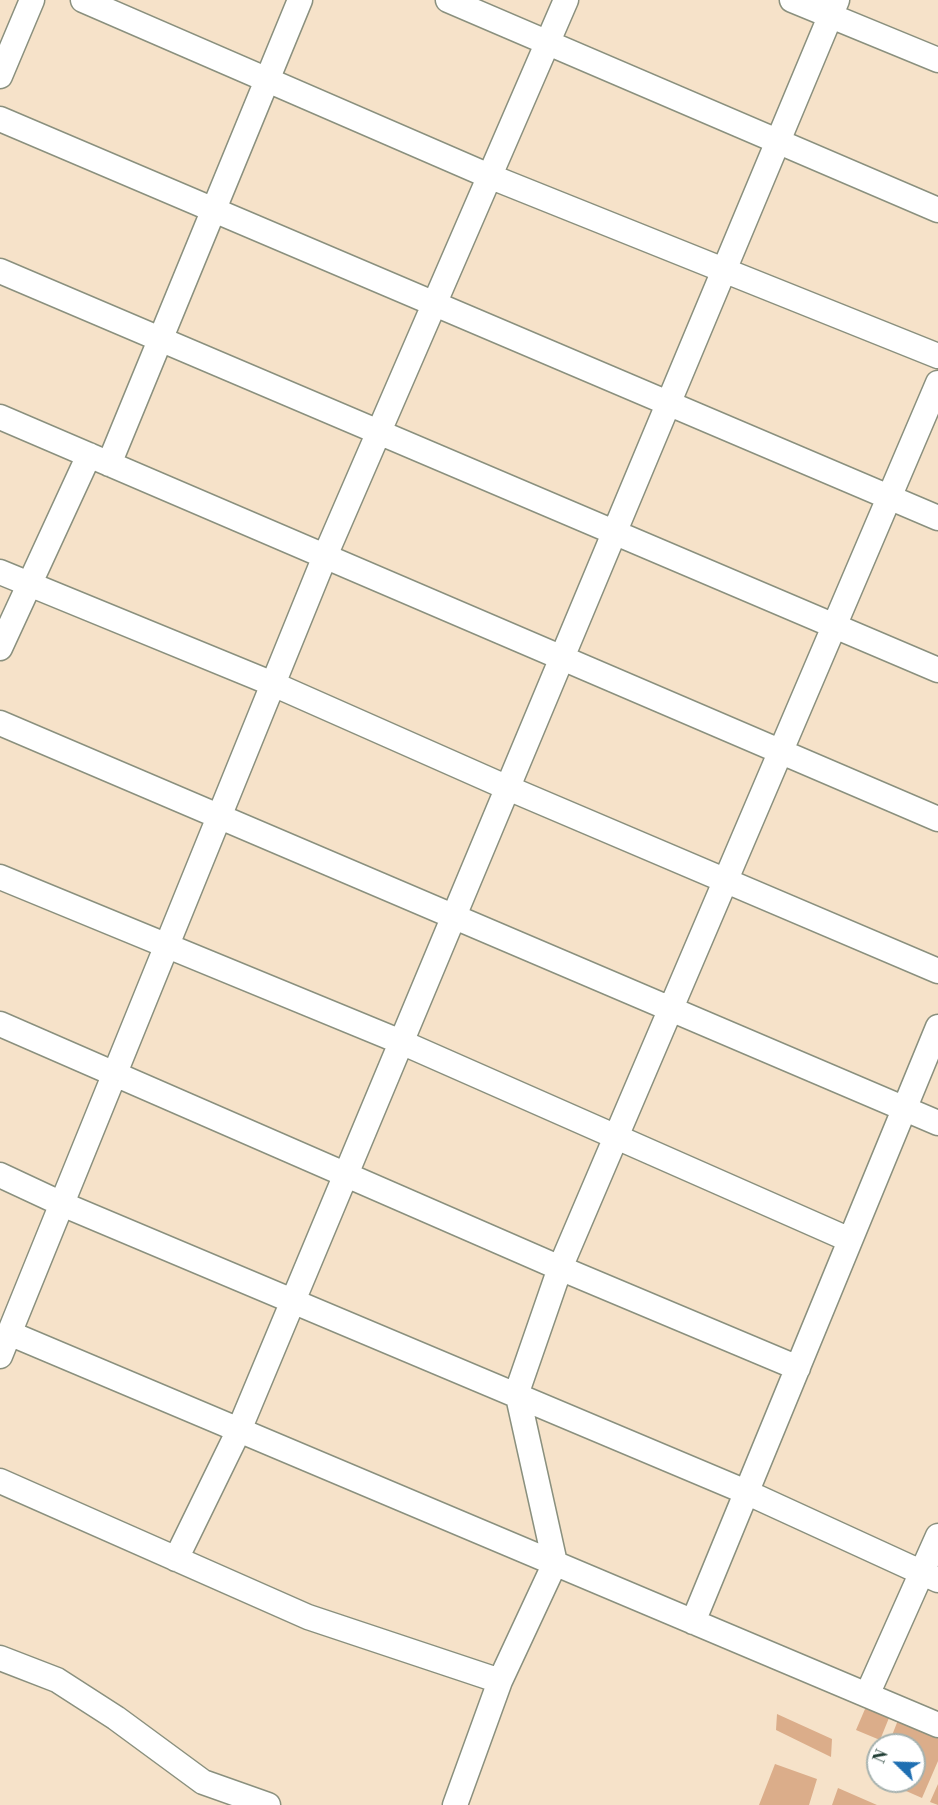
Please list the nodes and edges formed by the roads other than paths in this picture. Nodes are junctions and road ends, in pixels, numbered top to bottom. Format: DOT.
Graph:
graph roads {
  1 [pos="32,0"];
  2 [pos="83,0"];
  3 [pos="300,0"];
  4 [pos="448,0"];
  5 [pos="566,0"];
  6 [pos="792,0"];
  7 [pos="834,8"];
  8 [pos="547,42"];
  9 [pos="938,60"];
  10 [pos="0,76"];
  11 [pos="267,81"];
  12 [pos="0,119"];
  13 [pos="778,142"];
  14 [pos="489,177"];
  15 [pos="214,209"];
  16 [pos="938,210"];
  17 [pos="0,271"];
  18 [pos="724,272"];
  19 [pos="434,303"];
  20 [pos="160,339"];
  21 [pos="938,356"];
  22 [pos="938,384"];
  23 [pos="669,403"];
  24 [pos="0,417"];
  25 [pos="379,433"];
  26 [pos="99,460"];
  27 [pos="890,497"];
  28 [pos="938,518"];
  29 [pos="615,533"];
  30 [pos="325,556"];
  31 [pos="0,572"];
  32 [pos="29,585"];
  33 [pos="835,626"];
  34 [pos="0,648"];
  35 [pos="562,658"];
  36 [pos="938,670"];
  37 [pos="273,684"];
  38 [pos="0,723"];
  39 [pos="782,752"];
  40 [pos="508,788"];
  41 [pos="220,815"];
  42 [pos="938,819"];
  43 [pos="0,877"];
  44 [pos="726,881"];
  45 [pos="455,915"];
  46 [pos="167,945"];
  47 [pos="938,971"];
  48 [pos="672,1008"];
  49 [pos="0,1024"];
  50 [pos="938,1027"];
  51 [pos="401,1042"];
  52 [pos="115,1074"];
  53 [pos="904,1108"];
  54 [pos="938,1123"];
  55 [pos="616,1138"];
  56 [pos="0,1175"];
  57 [pos="346,1175"];
  58 [pos="62,1204"];
  59 [pos="850,1240"];
  60 [pos="560,1268"];
  61 [pos="293,1301"];
  62 [pos="9,1333"];
  63 [pos="0,1356"];
  64 [pos="798,1368"];
  65 [pos="518,1396"];
  66 [pos="239,1430"];
  67 [pos="0,1481"];
  68 [pos="746,1492"];
  69 [pos="938,1536"];
  70 [pos="176,1558"];
  71 [pos="555,1563"];
  72 [pos="930,1576"];
  73 [pos="693,1622"];
  74 [pos="0,1658"];
  75 [pos="500,1681"];
  76 [pos="867,1695"];
  77 [pos="938,1725"];
  78 [pos="268,1805"];
  79 [pos="455,1805"];
  1 -- 10 [label="street"];
  2 -- 11 [label="street"];
  3 -- 11 [label="street"];
  4 -- 8 [label="street"];
  5 -- 8 [label="street"];
  6 -- 7 [label="street"];
  7 -- 9 [label="street"];
  7 -- 13 [label="street"];
  8 -- 13 [label="street"];
  8 -- 14 [label="street"];
  11 -- 14 [label="street"];
  11 -- 15 [label="street"];
  12 -- 15 [label="street"];
  13 -- 16 [label="street"];
  13 -- 18 [label="street"];
  14 -- 18 [label="street"];
  14 -- 19 [label="street"];
  15 -- 19 [label="street"];
  15 -- 20 [label="street"];
  17 -- 20 [label="street"];
  18 -- 21 [label="street"];
  18 -- 23 [label="street"];
  19 -- 23 [label="street"];
  19 -- 25 [label="street"];
  20 -- 25 [label="street"];
  20 -- 26 [label="street"];
  22 -- 27 [label="street"];
  23 -- 27 [label="street"];
  23 -- 29 [label="street"];
  24 -- 26 [label="street"];
  25 -- 29 [label="street"];
  25 -- 30 [label="street"];
  26 -- 30 [label="street"];
  26 -- 32 [label="street"];
  27 -- 28 [label="street"];
  27 -- 33 [label="street"];
  29 -- 33 [label="street"];
  29 -- 35 [label="street"];
  30 -- 35 [label="street"];
  30 -- 37 [label="street"];
  31 -- 32 [label="street"];
  32 -- 34 [label="street"];
  32 -- 37 [label="street"];
  33 -- 36 [label="street"];
  33 -- 39 [label="street"];
  35 -- 39 [label="street"];
  35 -- 40 [label="street"];
  37 -- 40 [label="street"];
  37 -- 41 [label="street"];
  38 -- 41 [label="street"];
  39 -- 42 [label="street"];
  39 -- 44 [label="street"];
  40 -- 44 [label="street"];
  40 -- 45 [label="street"];
  41 -- 45 [label="street"];
  41 -- 46 [label="street"];
  43 -- 46 [label="street"];
  44 -- 47 [label="street"];
  44 -- 48 [label="street"];
  45 -- 48 [label="street"];
  45 -- 51 [label="street"];
  46 -- 51 [label="street"];
  46 -- 52 [label="street"];
  48 -- 53 [label="street"];
  48 -- 55 [label="street"];
  49 -- 52 [label="street"];
  50 -- 53 [label="street"];
  51 -- 55 [label="street"];
  51 -- 57 [label="street"];
  52 -- 57 [label="street"];
  52 -- 58 [label="street"];
  53 -- 54 [label="street"];
  53 -- 59 [label="street"];
  55 -- 59 [label="street"];
  55 -- 60 [label="street"];
  56 -- 58 [label="street"];
  57 -- 60 [label="street"];
  57 -- 61 [label="street"];
  58 -- 61 [label="street"];
  58 -- 62 [label="street"];
  59 -- 64 [label="street"];
  60 -- 64 [label="street"];
  60 -- 65 [label="street"];
  61 -- 65 [label="street"];
  61 -- 66 [label="street"];
  62 -- 63 [label="street"];
  62 -- 66 [label="street"];
  64 -- 68 [label="street"];
  65 -- 68 [label="street"];
  65 -- 71 [label="street"];
  66 -- 70 [label="street"];
  66 -- 71 [label="street"];
  67 -- 70 [label="street"];
  68 -- 72 [label="street"];
  68 -- 73 [label="street"];
  69 -- 72 [label="street"];
  70 -- 75 [label="street"];
  71 -- 73 [label="street"];
  71 -- 75 [label="street"];
  72 -- 76 [label="street"];
  73 -- 76 [label="street"];
  74 -- 78 [label="street"];
  75 -- 79 [label="street"];
  76 -- 77 [label="street"];
}
